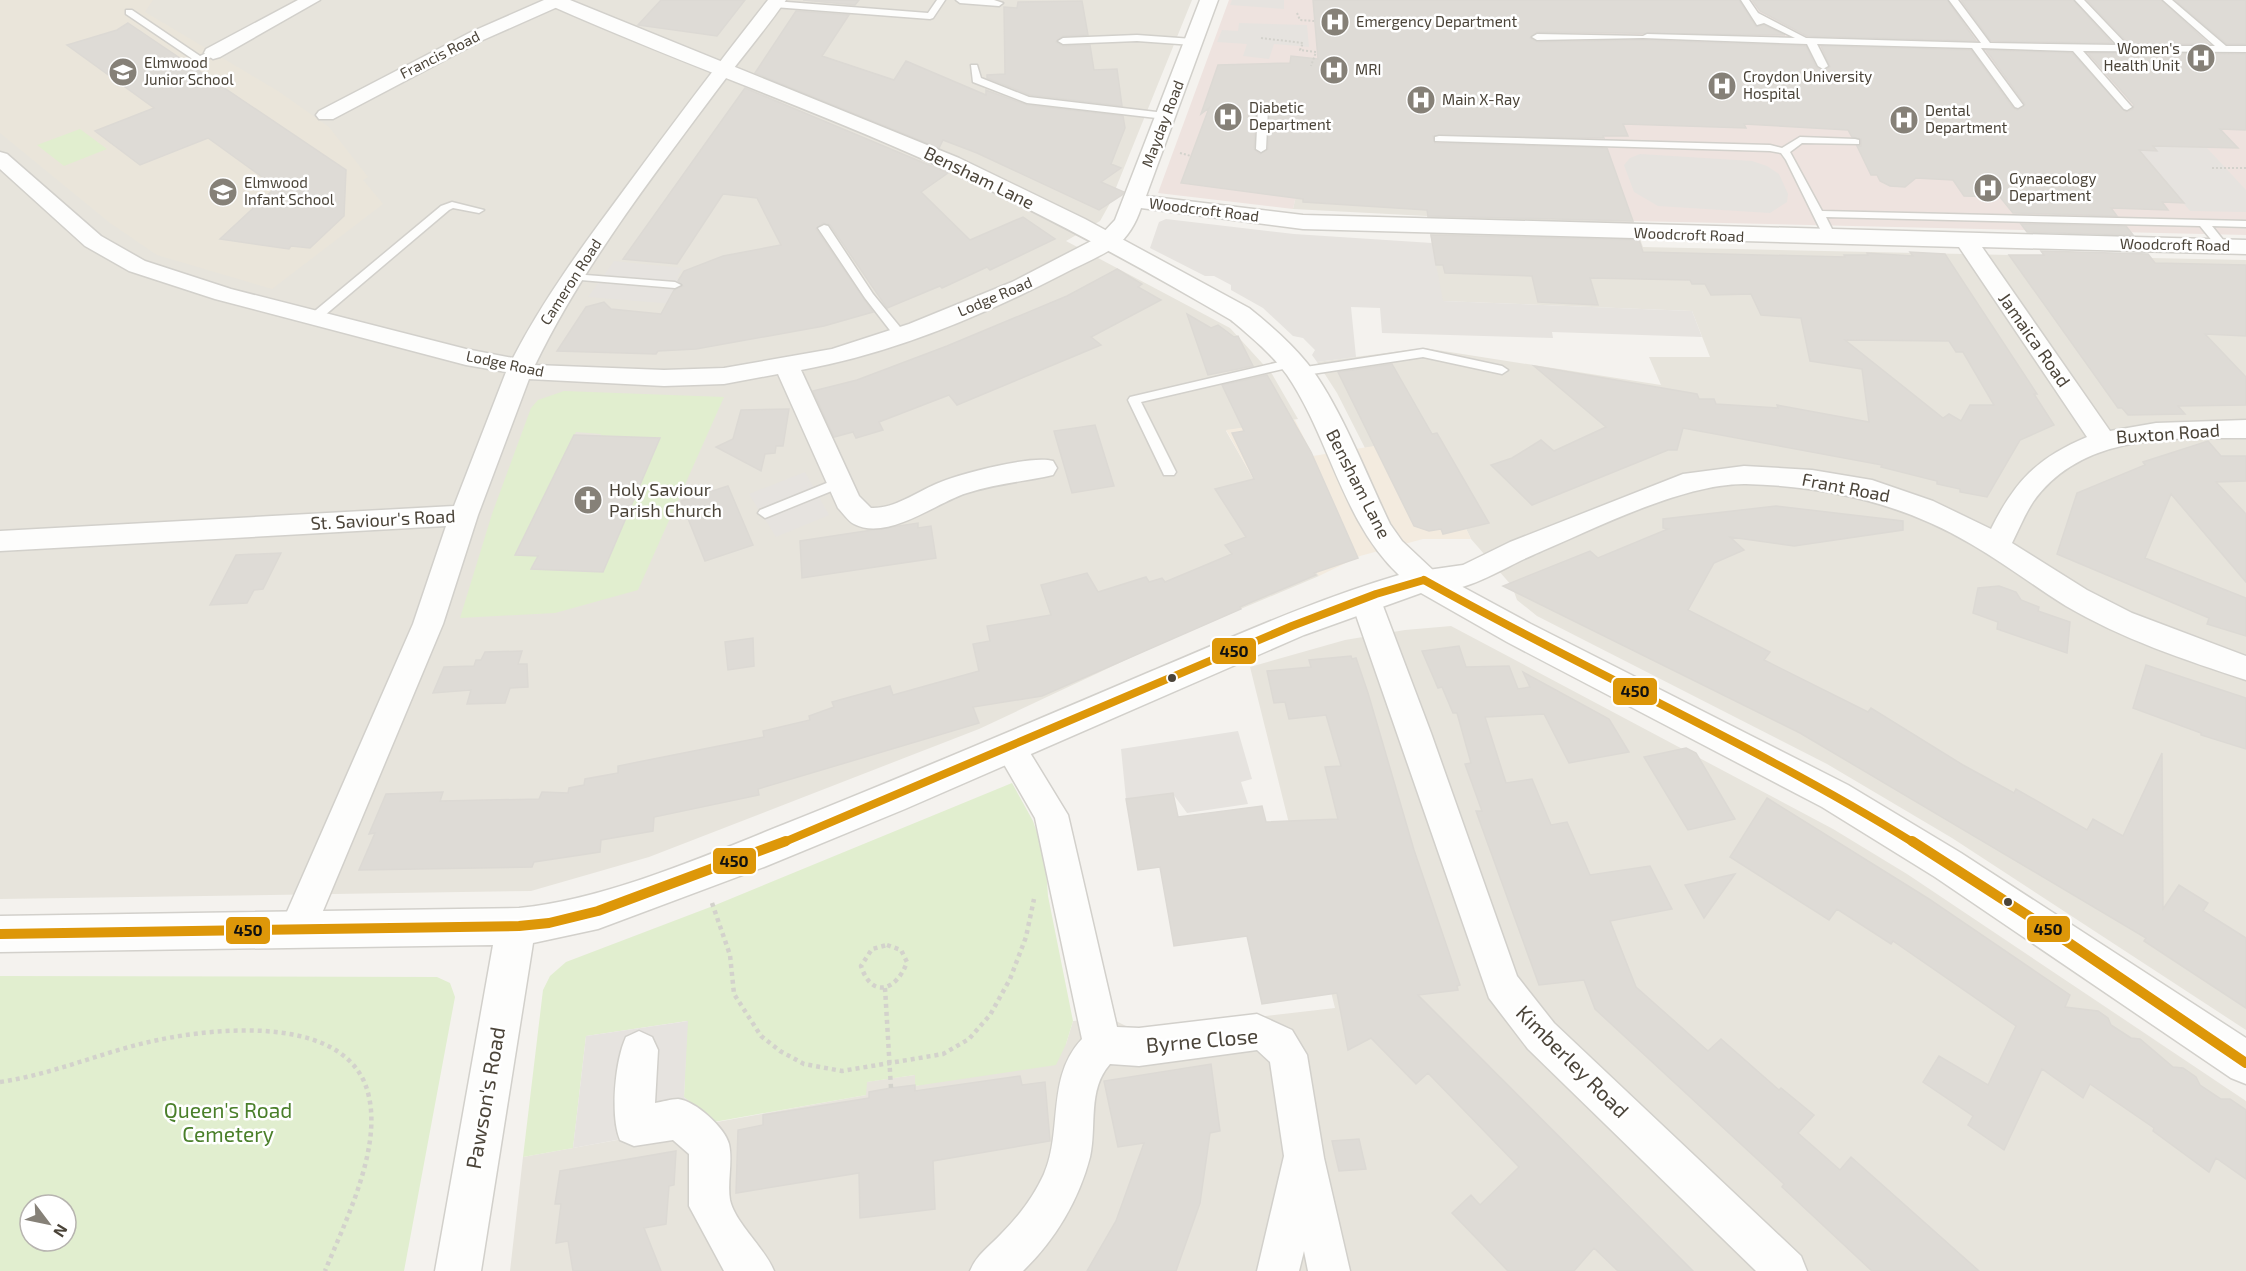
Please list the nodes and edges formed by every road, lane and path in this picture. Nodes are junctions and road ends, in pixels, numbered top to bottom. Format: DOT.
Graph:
graph roads {
  1 [pos="311,0"];
  2 [pos="942,0"];
  3 [pos="960,0"];
  4 [pos="1209,0"];
  5 [pos="1745,0"];
  6 [pos="1953,0"];
  7 [pos="2079,0"];
  8 [pos="2168,0"];
  9 [pos="555,1"];
  10 [pos="775,2"];
  11 [pos="999,3"];
  12 [pos="129,12"];
  13 [pos="1297,12"];
  14 [pos="1756,15"];
  15 [pos="1314,21"];
  16 [pos="1536,36"];
  17 [pos="1261,38"];
  18 [pos="1768,39"];
  19 [pos="1808,40"];
  20 [pos="1063,41"];
  21 [pos="1194,42"];
  22 [pos="1974,45"];
  23 [pos="1987,45"];
  24 [pos="2124,47"];
  25 [pos="2076,48"];
  26 [pos="2223,48"];
  27 [pos="2246,49"];
  28 [pos="213,53"];
  29 [pos="1311,66"];
  30 [pos="1823,66"];
  31 [pos="974,67"];
  32 [pos="721,71"];
  33 [pos="2018,105"];
  34 [pos="2127,107"];
  35 [pos="1263,108"];
  36 [pos="326,115"];
  37 [pos="1165,116"];
  38 [pos="1439,139"];
  39 [pos="1855,142"];
  40 [pos="1261,149"];
  41 [pos="1784,151"];
  42 [pos="4,167"];
  43 [pos="2212,168"];
  44 [pos="2246,168"];
  45 [pos="1133,201"];
  46 [pos="478,210"];
  47 [pos="1818,213"];
  48 [pos="2208,224"];
  49 [pos="2246,224"];
  50 [pos="824,228"];
  51 [pos="1831,239"];
  52 [pos="1966,241"];
  53 [pos="1107,242"];
  54 [pos="2222,246"];
  55 [pos="2246,247"];
  56 [pos="573,277"];
  57 [pos="675,285"];
  58 [pos="314,318"];
  59 [pos="900,335"];
  60 [pos="787,367"];
  61 [pos="1296,368"];
  62 [pos="520,369"];
  63 [pos="1502,370"];
  64 [pos="2246,429"];
  65 [pos="2103,440"];
  66 [pos="1044,468"];
  67 [pos="1169,472"];
  68 [pos="839,483"];
  69 [pos="765,513"];
  70 [pos="464,515"];
  71 [pos="0,541"];
  72 [pos="1996,546"];
  73 [pos="1424,580"];
  74 [pos="1365,598"];
  75 [pos="2246,668"];
  76 [pos="1010,747"];
  77 [pos="700,873"];
  78 [pos="1034,896"];
  79 [pos="519,926"];
  80 [pos="297,930"];
  81 [pos="0,934"];
  82 [pos="885,988"];
  83 [pos="1102,1045"];
  84 [pos="639,1050"];
  85 [pos="889,1063"];
  86 [pos="2246,1063"];
  87 [pos="0,1082"];
  88 [pos="891,1088"];
  89 [pos="1304,1156"];
  90 [pos="325,1271"];
  91 [pos="458,1271"];
  92 [pos="753,1271"];
  93 [pos="991,1271"];
  94 [pos="1278,1271"];
  95 [pos="1329,1271"];
  96 [pos="1786,1271"];
  1 -- 28 [label="street"];
  2 -- 10 [label="lane"];
  3 -- 11 [label="lane"];
  4 -- 21 [label="street, Mayday Road"];
  5 -- 14 [label="lane"];
  6 -- 23 [label="lane"];
  7 -- 24 [label="lane"];
  8 -- 26 [label="lane"];
  9 -- 32 [label="street, Bensham Lane"];
  9 -- 36 [label="street, Francis Road"];
  10 -- 32 [label="street, Cameron Road"];
  12 -- 28 [label="lane"];
  13 -- 15 [label="path"];
  14 -- 18 [label="lane"];
  14 -- 19 [label="lane"];
  16 -- 18 [label="lane"];
  17 -- 29 [label="path"];
  18 -- 19 [label="lane"];
  19 -- 22 [label="lane"];
  19 -- 30 [label="lane"];
  20 -- 21 [label="lane"];
  21 -- 37 [label="street, Mayday Road"];
  22 -- 23 [label="lane"];
  22 -- 33 [label="lane"];
  23 -- 25 [label="lane"];
  24 -- 25 [label="lane"];
  24 -- 26 [label="lane"];
  25 -- 34 [label="lane"];
  26 -- 27 [label="lane"];
  31 -- 37 [label="lane"];
  32 -- 53 [label="street, Bensham Lane"];
  32 -- 56 [label="street, Cameron Road"];
  35 -- 40 [label="lane"];
  37 -- 45 [label="street, Mayday Road"];
  38 -- 41 [label="lane"];
  39 -- 41 [label="lane"];
  41 -- 47 [label="lane"];
  42 -- 58 [label="street, Lodge Road"];
  43 -- 44 [label="path"];
  45 -- 51 [label="street, Woodcroft Road"];
  45 -- 53 [label="street, Mayday Road"];
  46 -- 58 [label="lane"];
  47 -- 48 [label="lane"];
  47 -- 51 [label="lane"];
  48 -- 49 [label="lane"];
  48 -- 54 [label="lane"];
  50 -- 59 [label="lane"];
  51 -- 52 [label="street, Woodcroft Road"];
  52 -- 54 [label="street, Woodcroft Road"];
  52 -- 65 [label="street, Jamaica Road"];
  53 -- 59 [label="street, Lodge Road"];
  53 -- 61 [label="street, Bensham Lane"];
  54 -- 55 [label="street, Woodcroft Road"];
  56 -- 57 [label="lane"];
  56 -- 62 [label="street, Cameron Road"];
  58 -- 62 [label="street, Lodge Road"];
  59 -- 60 [label="street, Lodge Road"];
  60 -- 62 [label="street, Lodge Road"];
  60 -- 68 [label="street"];
  61 -- 63 [label="lane"];
  61 -- 67 [label="lane"];
  61 -- 73 [label="street, Bensham Lane"];
  62 -- 70 [label="street, Cameron Road"];
  64 -- 65 [label="street, Buxton Road"];
  65 -- 72 [label="street, Buxton Road"];
  66 -- 68 [label="street"];
  68 -- 69 [label="lane"];
  70 -- 71 [label="street, St. Saviour's Road"];
  70 -- 80 [label="street, St. Saviour's Road"];
  72 -- 73 [label="street, Frant Road"];
  72 -- 75 [label="street, Frant Road"];
  73 -- 74 [label="street"];
  73 -- 86 [label="street, Bensham Lane"];
  74 -- 76 [label="street"];
  74 -- 96 [label="street, Kimberley Road"];
  76 -- 77 [label="street"];
  76 -- 83 [label="street"];
  77 -- 79 [label="street"];
  77 -- 85 [label="path"];
  78 -- 85 [label="path"];
  79 -- 80 [label="street"];
  79 -- 91 [label="street, Pawson's Road"];
  80 -- 81 [label="street"];
  82 -- 82 [label="path"];
  82 -- 85 [label="path"];
  83 -- 89 [label="street, Byrne Close"];
  83 -- 93 [label="street"];
  84 -- 92 [label="street"];
  85 -- 88 [label="path"];
  87 -- 90 [label="path"];
  89 -- 94 [label="street, Byrne Close"];
  89 -- 95 [label="street"];
}
